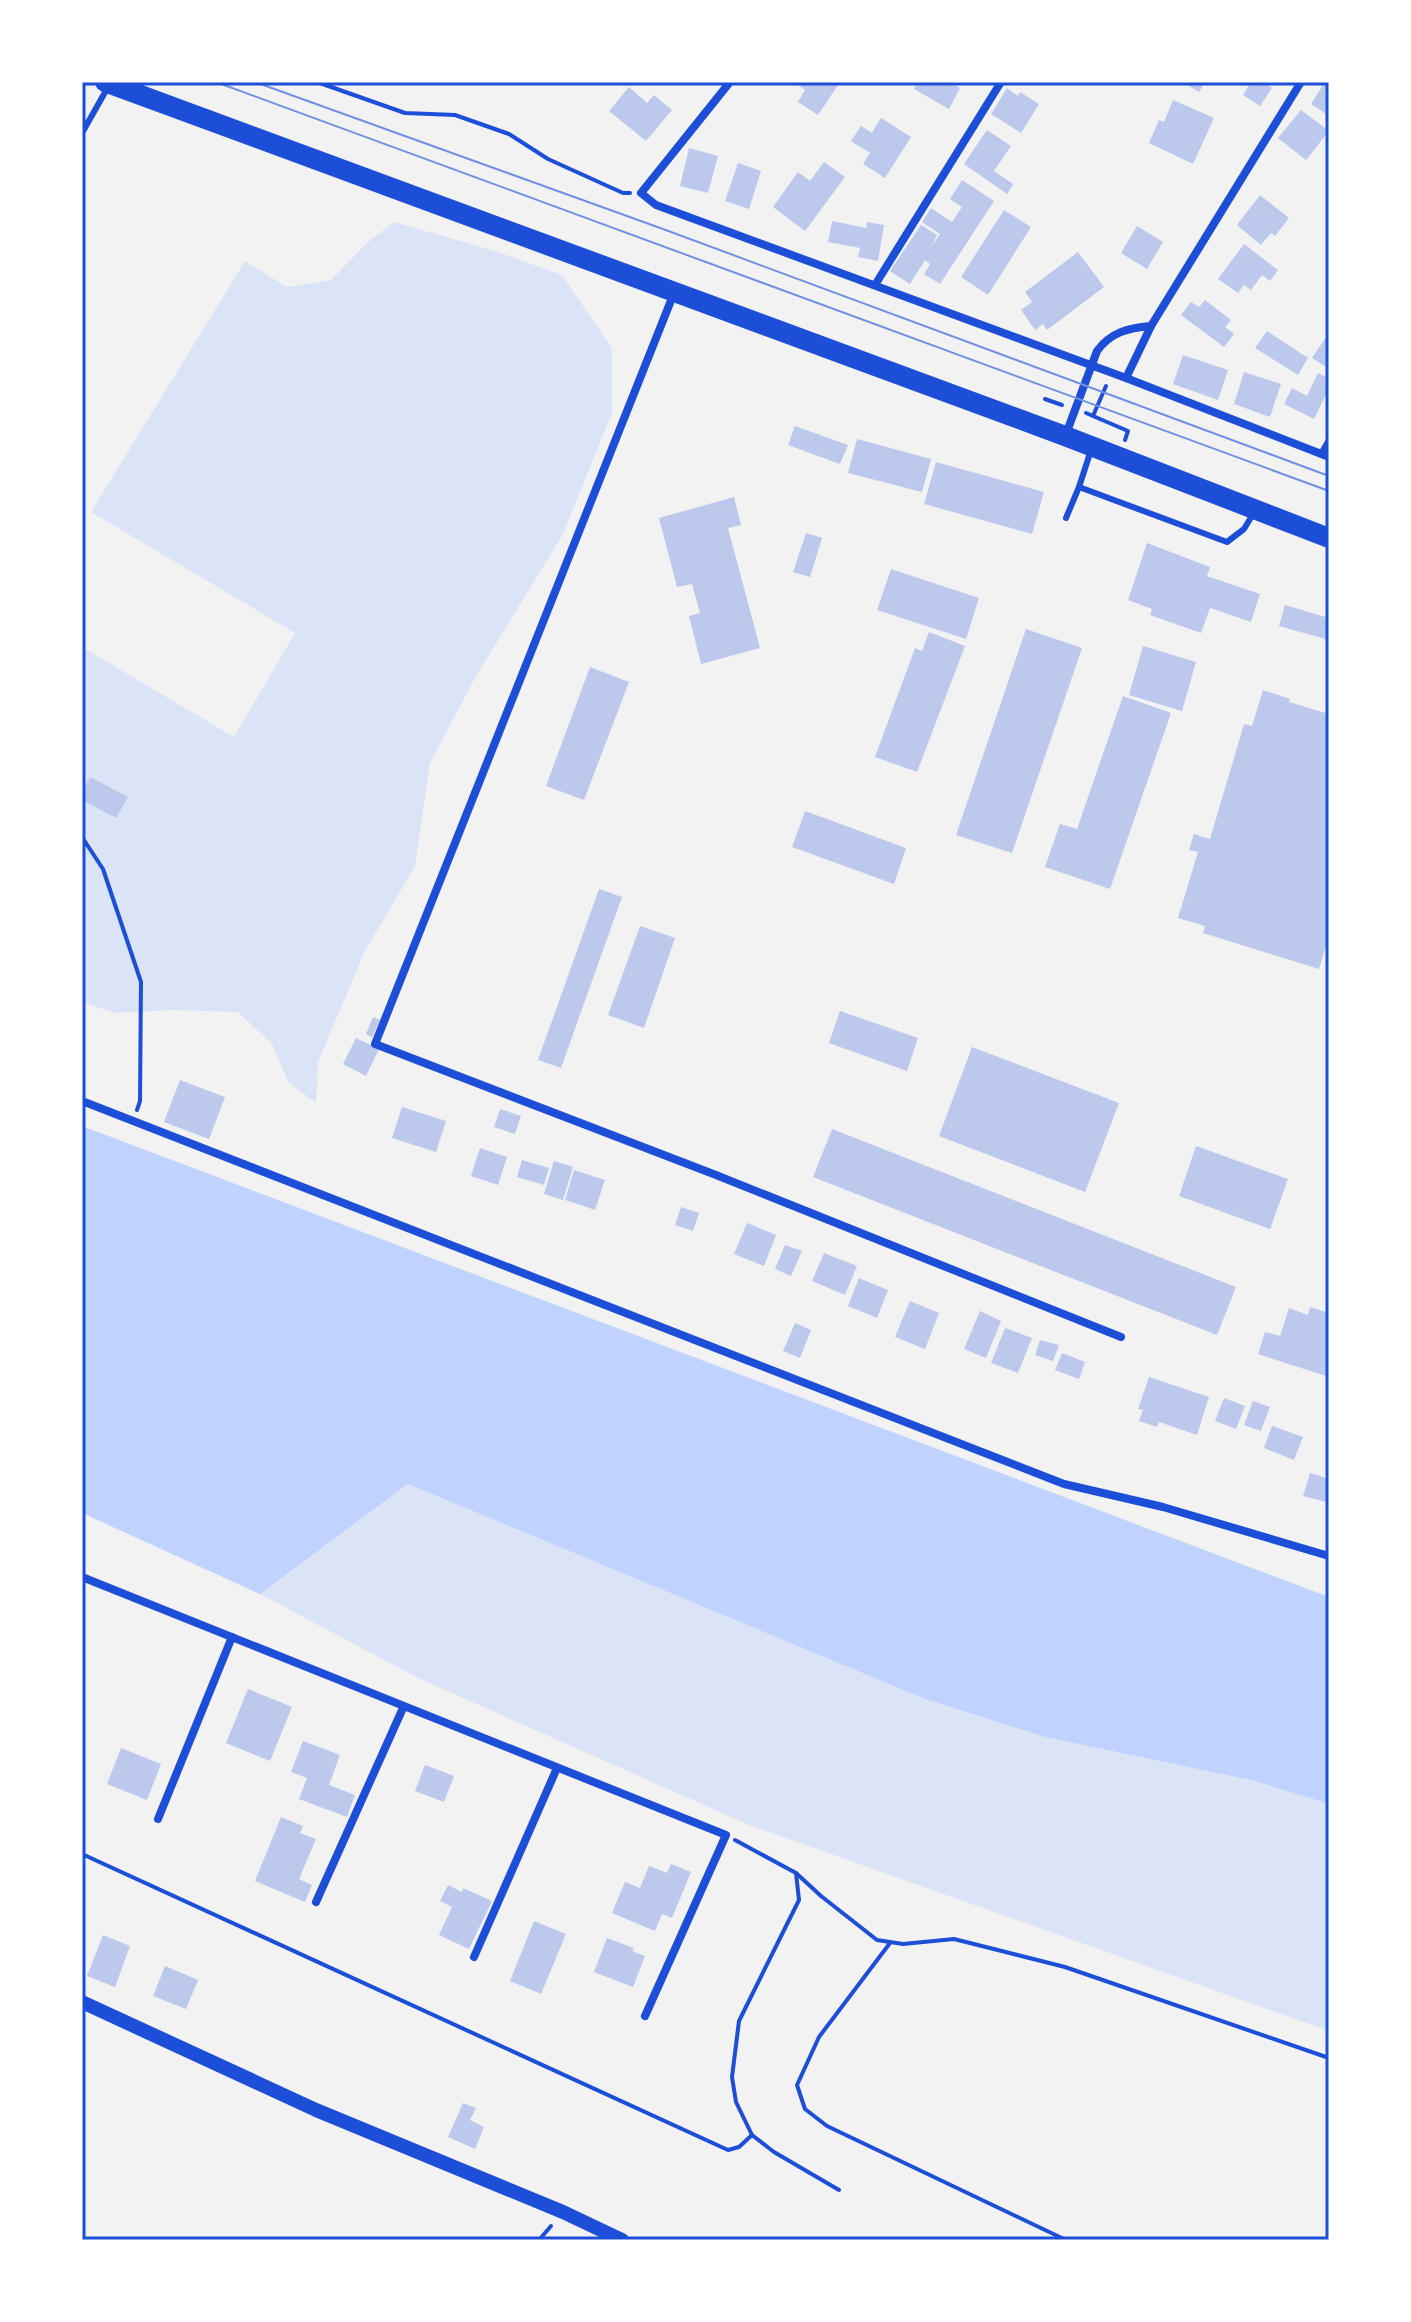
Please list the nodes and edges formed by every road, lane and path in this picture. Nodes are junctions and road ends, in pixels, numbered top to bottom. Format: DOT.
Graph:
graph roads {
  1 [pos="317,82"];
  2 [pos="730,82"];
  3 [pos="1001,82"];
  4 [pos="1301,82"];
  5 [pos="107,83"];
  6 [pos="82,133"];
  7 [pos="641,193"];
  8 [pos="875,285"];
  9 [pos="675,292"];
  10 [pos="1151,326"];
  11 [pos="1092,365"];
  12 [pos="1088,375"];
  13 [pos="1126,378"];
  14 [pos="1093,416"];
  15 [pos="1065,436"];
  16 [pos="1329,442"];
  17 [pos="1092,447"];
  18 [pos="1326,455"];
  19 [pos="1079,487"];
  20 [pos="1256,509"];
  21 [pos="1066,518"];
  22 [pos="1329,538"];
  23 [pos="82,837"];
  24 [pos="82,1101"];
  25 [pos="140,1101"];
  26 [pos="1121,1337"];
  27 [pos="1329,1556"];
  28 [pos="82,1577"];
  29 [pos="232,1637"];
  30 [pos="403,1708"];
  31 [pos="557,1768"];
  32 [pos="158,1819"];
  33 [pos="726,1835"];
  34 [pos="82,1854"];
  35 [pos="796,1873"];
  36 [pos="316,1902"];
  37 [pos="890,1942"];
  38 [pos="474,1957"];
  39 [pos="82,2002"];
  40 [pos="645,2016"];
  41 [pos="1329,2058"];
  42 [pos="752,2135"];
  43 [pos="839,2190"];
  44 [pos="622,2240"];
  45 [pos="1066,2240"];
  1 -- 7 [label="path"];
  2 -- 7 [label="street"];
  3 -- 8 [label="street"];
  4 -- 10 [label="street"];
  5 -- 6 [label="lane"];
  5 -- 9 [label="main road"];
  7 -- 8 [label="street"];
  8 -- 11 [label="street"];
  9 -- 15 [label="main road"];
  9 -- 26 [label="street"];
  10 -- 11 [label="street"];
  10 -- 13 [label="street"];
  11 -- 12 [label="street"];
  11 -- 13 [label="street"];
  12 -- 14 [label="path"];
  12 -- 15 [label="street"];
  13 -- 18 [label="street"];
  15 -- 17 [label="main road"];
  16 -- 18 [label="street"];
  17 -- 19 [label="lane"];
  17 -- 20 [label="main road"];
  19 -- 20 [label="lane"];
  19 -- 21 [label="lane"];
  20 -- 22 [label="main road"];
  23 -- 25 [label="path"];
  24 -- 27 [label="street"];
  28 -- 29 [label="street"];
  29 -- 30 [label="street"];
  29 -- 32 [label="street"];
  30 -- 31 [label="street"];
  30 -- 36 [label="street"];
  31 -- 33 [label="street"];
  31 -- 38 [label="street"];
  33 -- 35 [label="path"];
  33 -- 40 [label="street"];
  34 -- 42 [label="path"];
  35 -- 37 [label="path"];
  35 -- 42 [label="path"];
  37 -- 41 [label="path"];
  37 -- 45 [label="path"];
  39 -- 44 [label="street"];
  42 -- 43 [label="path"];
}
